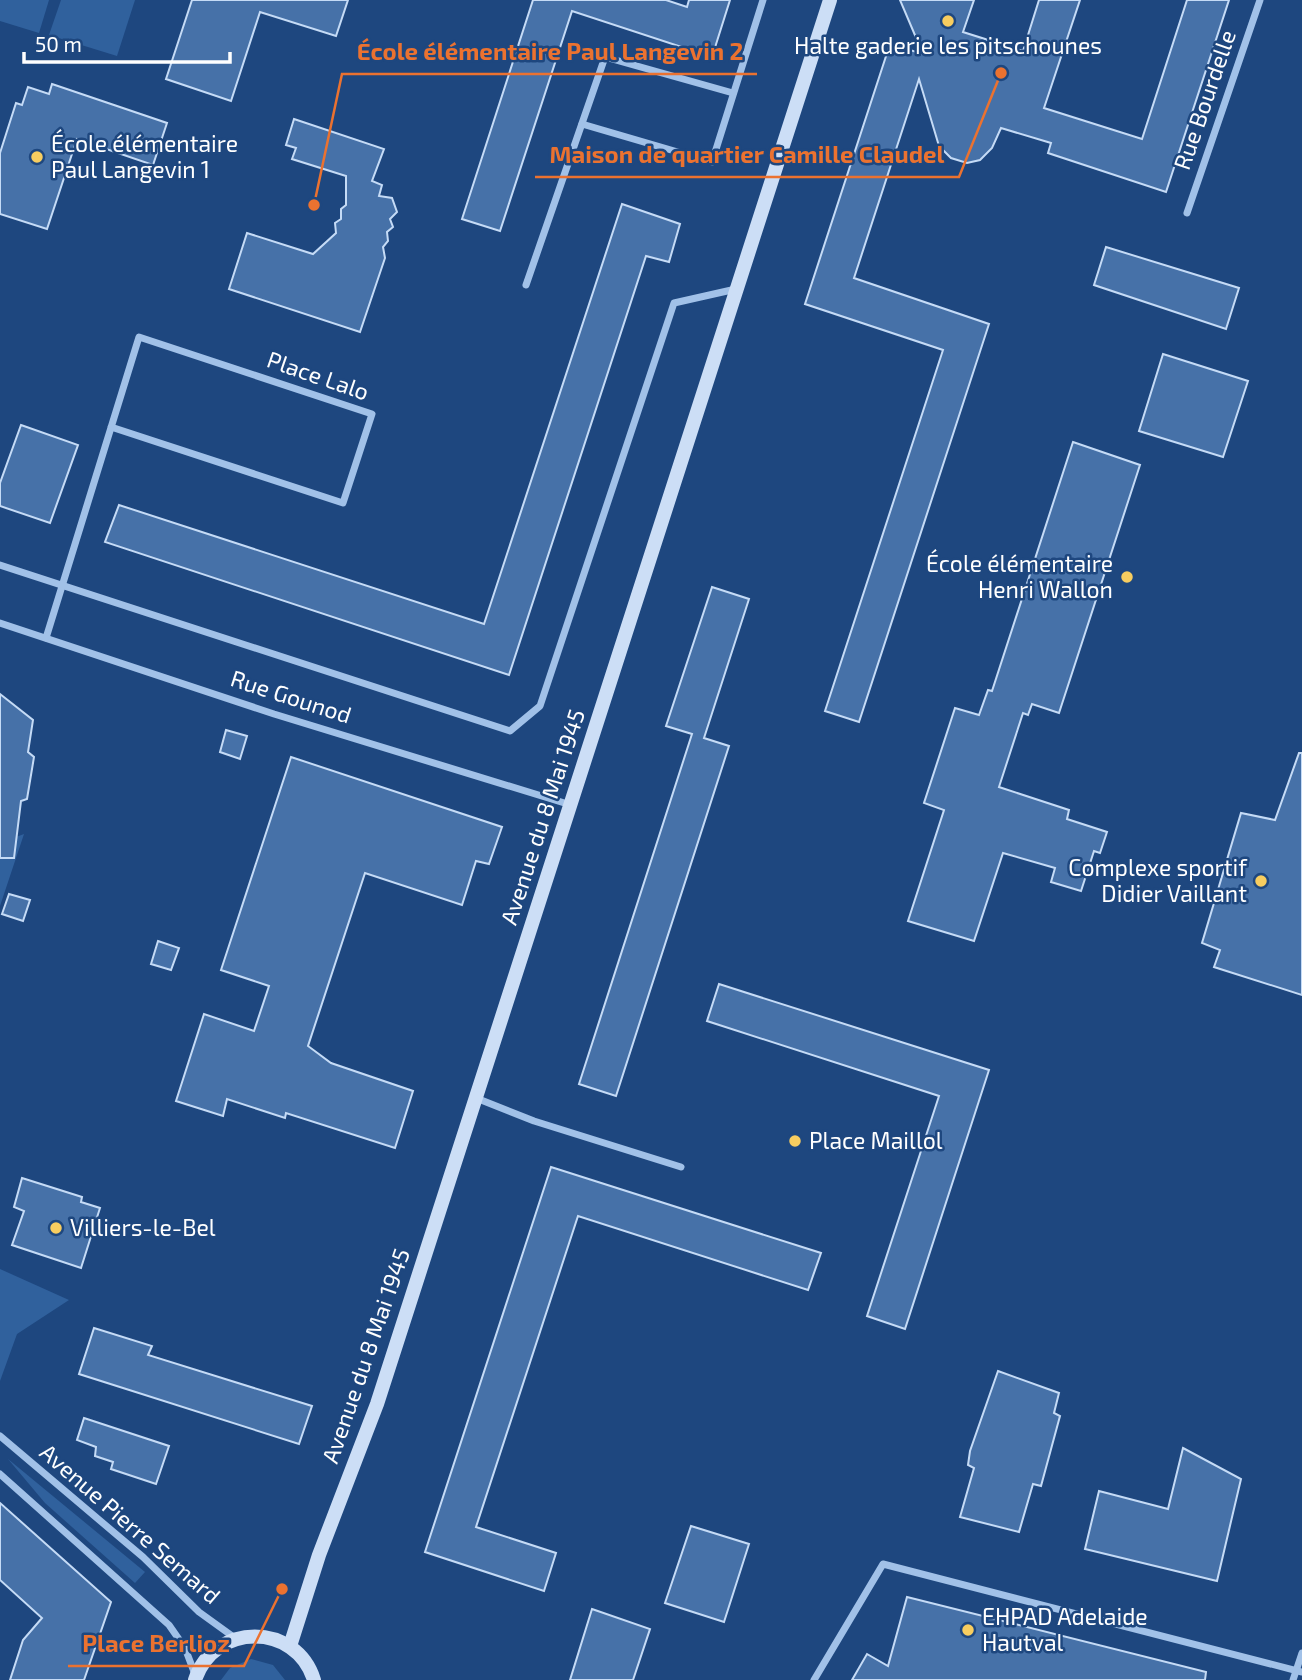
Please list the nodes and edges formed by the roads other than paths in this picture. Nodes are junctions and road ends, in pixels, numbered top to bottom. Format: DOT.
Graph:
graph roads {
  1 [pos="763,0"];
  2 [pos="830,0"];
  3 [pos="1260,0"];
  4 [pos="733,93"];
  5 [pos="582,124"];
  6 [pos="1187,213"];
  7 [pos="526,285"];
  8 [pos="737,289"];
  9 [pos="111,427"];
  10 [pos="0,565"];
  11 [pos="61,584"];
  12 [pos="0,623"];
  13 [pos="46,638"];
  14 [pos="572,805"];
  15 [pos="475,1098"];
  16 [pos="681,1167"];
  17 [pos="0,1436"];
  18 [pos="0,1474"];
  19 [pos="236,1638"];
  20 [pos="290,1646"];
  21 [pos="1302,1653"];
  22 [pos="1299,1671"];
  23 [pos="196,1679"];
  24 [pos="314,1680"];
  25 [pos="814,1680"];
  26 [pos="1293,1680"];
  1 -- 4 [label="street"];
  2 -- 8 [label="main road, Avenue du 8 Mai 1945"];
  3 -- 6 [label="street, Rue Bourdelle"];
  4 -- 5 [label="street"];
  4 -- 5 [label="street"];
  5 -- 7 [label="street"];
  8 -- 11 [label="street"];
  8 -- 14 [label="main road, Avenue du 8 Mai 1945"];
  9 -- 9 [label="street, Place Lalo"];
  9 -- 11 [label="street, Place Lalo"];
  10 -- 11 [label="street"];
  11 -- 13 [label="street, Place Lalo"];
  12 -- 13 [label="street, Rue Gounod"];
  13 -- 14 [label="street, Rue Gounod"];
  14 -- 15 [label="main road, Avenue du 8 Mai 1945"];
  15 -- 16 [label="street"];
  15 -- 20 [label="main road, Avenue du 8 Mai 1945"];
  17 -- 19 [label="street, Avenue Pierre Semard"];
  18 -- 23 [label="street, Avenue Pierre Semard"];
  19 -- 20 [label="main road"];
  19 -- 23 [label="main road"];
  20 -- 24 [label="main road"];
  21 -- 22 [label="street"];
  22 -- 25 [label="street"];
  22 -- 26 [label="street"];
}
